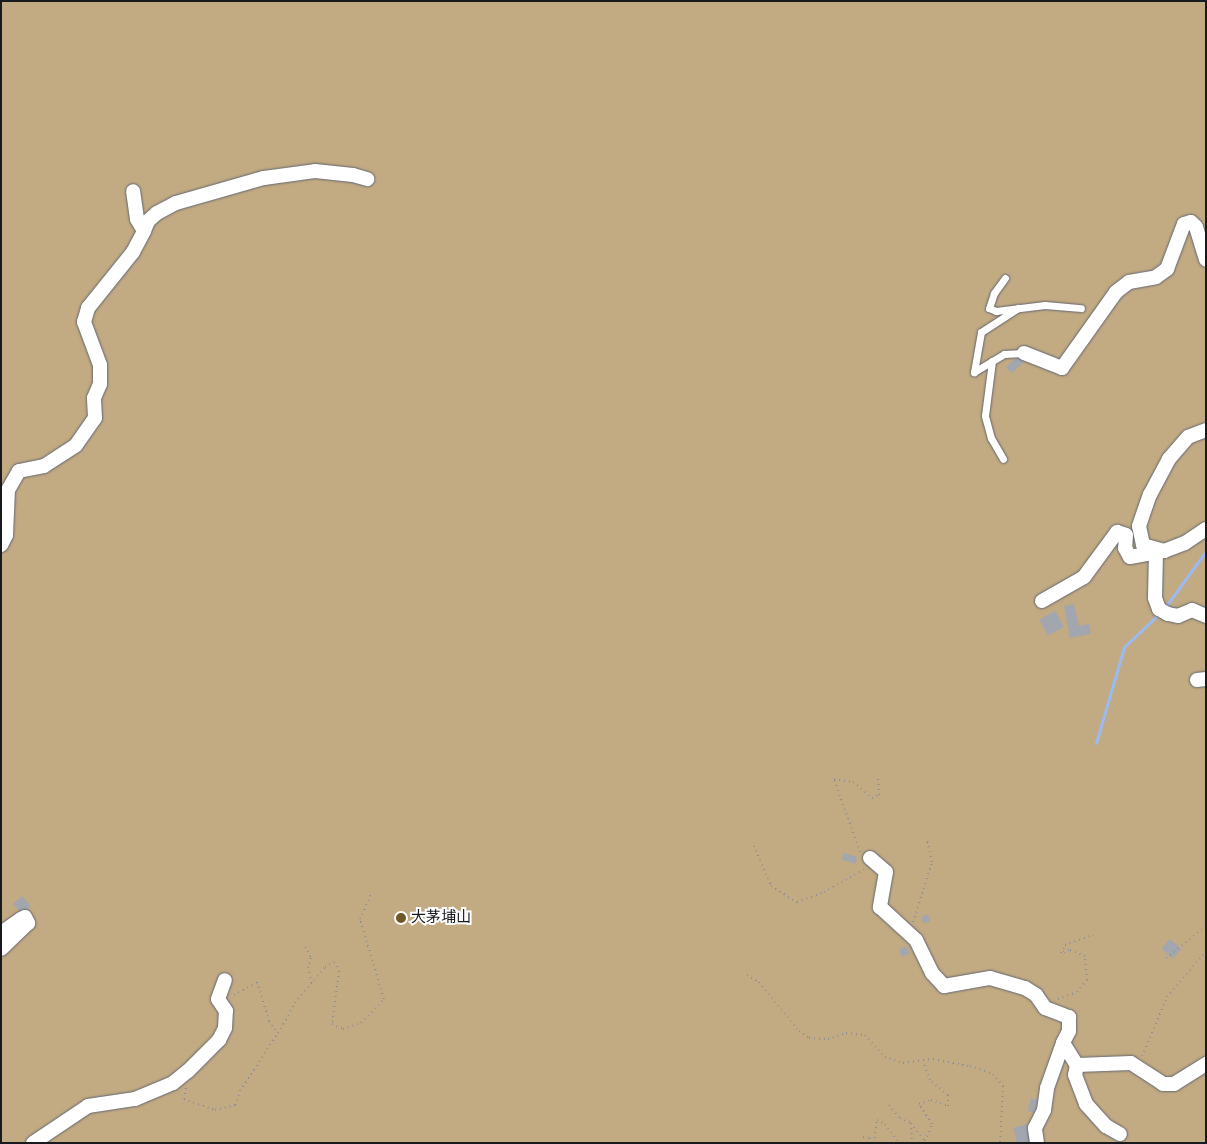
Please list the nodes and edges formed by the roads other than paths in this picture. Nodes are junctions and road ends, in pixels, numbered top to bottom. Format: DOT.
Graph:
graph roads {
  1 [pos="367,180"];
  2 [pos="133,192"];
  3 [pos="144,231"];
  4 [pos="1206,260"];
  5 [pos="1005,278"];
  6 [pos="1018,308"];
  7 [pos="1081,308"];
  8 [pos="1024,352"];
  9 [pos="992,361"];
  10 [pos="1206,430"];
  11 [pos="1002,459"];
  12 [pos="1206,529"];
  13 [pos="1,545"];
  14 [pos="1160,552"];
  15 [pos="1042,601"];
  16 [pos="1206,616"];
  17 [pos="871,860"];
  18 [pos="1,933"];
  19 [pos="1,949"];
  20 [pos="225,980"];
  21 [pos="1063,1043"];
  22 [pos="1206,1064"];
  23 [pos="1076,1065"];
  24 [pos="1120,1134"];
  25 [pos="33,1143"];
  26 [pos="1037,1143"];
  1 -- 3 [label="street"];
  2 -- 3 [label="street"];
  3 -- 13 [label="street"];
  4 -- 8 [label="street"];
  5 -- 6 [label="lane"];
  6 -- 7 [label="lane"];
  6 -- 9 [label="lane"];
  8 -- 9 [label="lane"];
  9 -- 11 [label="lane"];
  10 -- 14 [label="street"];
  12 -- 14 [label="street"];
  14 -- 15 [label="street"];
  14 -- 16 [label="street"];
  17 -- 21 [label="street"];
  18 -- 19 [label="street"];
  20 -- 25 [label="street"];
  21 -- 23 [label="street"];
  21 -- 26 [label="street"];
  22 -- 23 [label="street"];
  23 -- 24 [label="street"];
}
